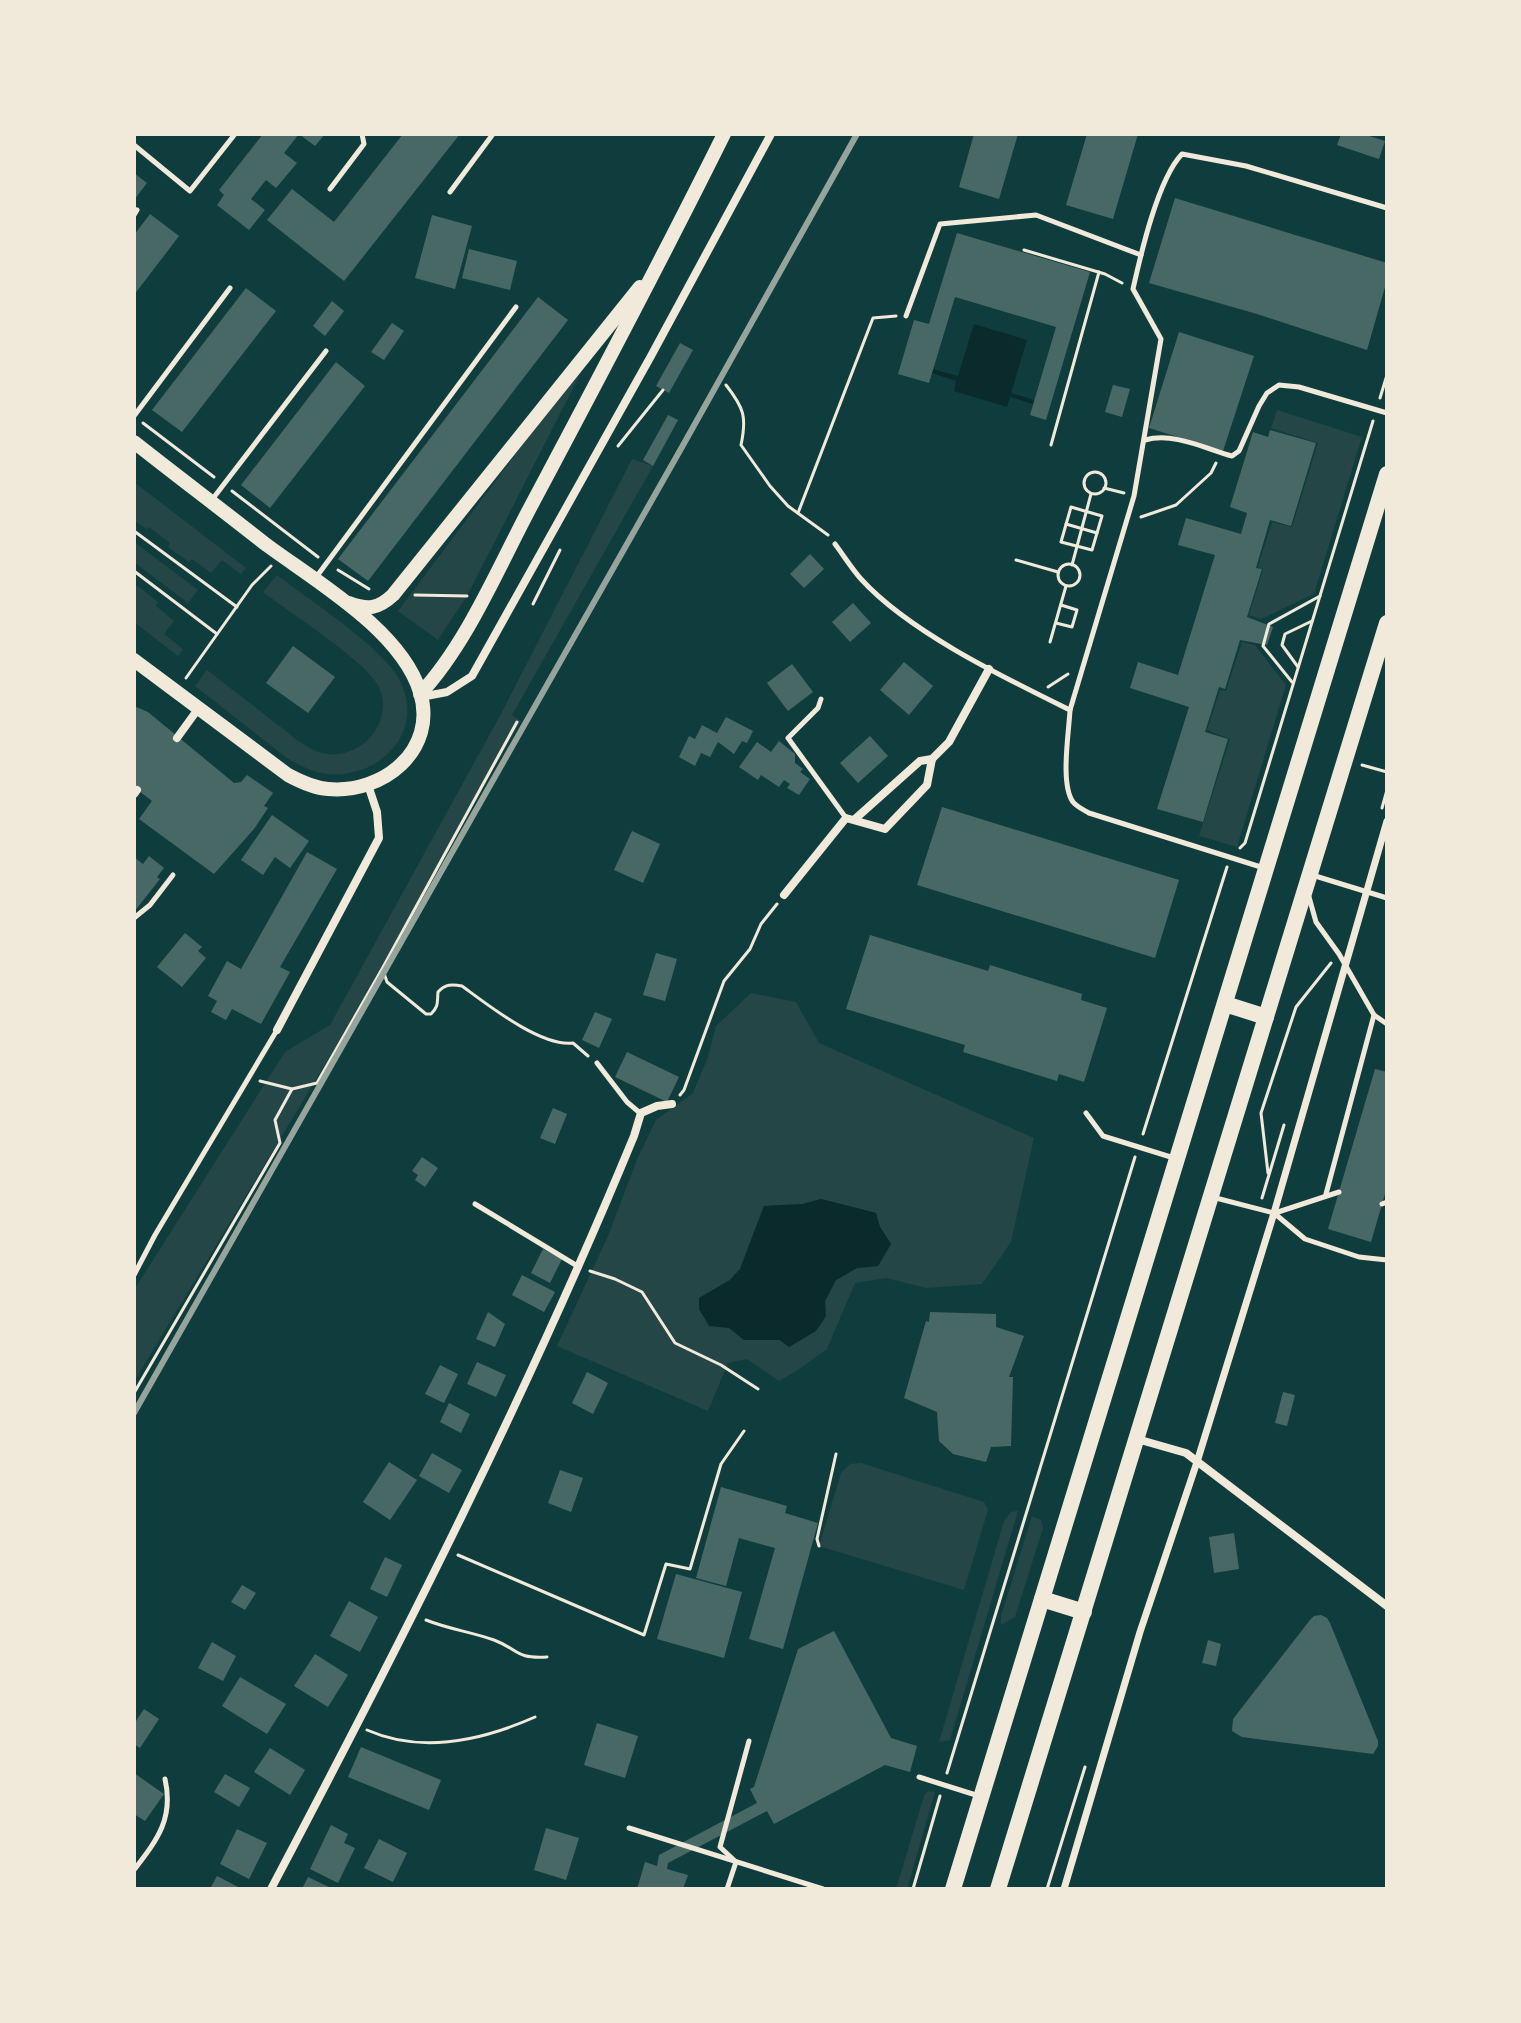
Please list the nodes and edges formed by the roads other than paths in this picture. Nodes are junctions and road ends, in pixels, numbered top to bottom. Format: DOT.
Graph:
graph roads {
  1 [pos="235,134"];
  2 [pos="362,134"];
  3 [pos="493,134"];
  4 [pos="724,134"];
  5 [pos="771,134"];
  6 [pos="134,145"];
  7 [pos="330,189"];
  8 [pos="450,192"];
  9 [pos="1387,208"];
  10 [pos="1141,255"];
  11 [pos="662,259"];
  12 [pos="230,288"];
  13 [pos="516,307"];
  14 [pos="906,316"];
  15 [pos="326,351"];
  16 [pos="1387,413"];
  17 [pos="134,416"];
  18 [pos="1145,440"];
  19 [pos="134,442"];
  20 [pos="1387,474"];
  21 [pos="210,501"];
  22 [pos="835,544"];
  23 [pos="314,580"];
  24 [pos="341,600"];
  25 [pos="1387,623"];
  26 [pos="134,660"];
  27 [pos="989,669"];
  28 [pos="421,695"];
  29 [pos="821,699"];
  30 [pos="198,709"];
  31 [pos="1070,710"];
  32 [pos="177,738"];
  33 [pos="932,759"];
  34 [pos="368,785"];
  35 [pos="850,818"];
  36 [pos="1383,820"];
  37 [pos="1266,868"];
  38 [pos="173,875"];
  39 [pos="1309,882"];
  40 [pos="1367,891"];
  41 [pos="784,895"];
  42 [pos="1387,898"];
  43 [pos="134,918"];
  44 [pos="1347,967"];
  45 [pos="1225,1004"];
  46 [pos="1374,1015"];
  47 [pos="1266,1017"];
  48 [pos="1387,1024"];
  49 [pos="277,1030"];
  50 [pos="597,1063"];
  51 [pos="672,1104"];
  52 [pos="641,1113"];
  53 [pos="1086,1113"];
  54 [pos="1177,1159"];
  55 [pos="1339,1192"];
  56 [pos="1326,1194"];
  57 [pos="1211,1197"];
  58 [pos="475,1204"];
  59 [pos="1274,1213"];
  60 [pos="1387,1260"];
  61 [pos="579,1267"];
  62 [pos="134,1275"];
  63 [pos="1137,1439"];
  64 [pos="1197,1462"];
  65 [pos="1042,1599"];
  66 [pos="1387,1606"];
  67 [pos="1084,1612"];
  68 [pos="749,1741"];
  69 [pos="919,1777"];
  70 [pos="165,1779"];
  71 [pos="981,1797"];
  72 [pos="629,1828"];
  73 [pos="736,1862"];
  74 [pos="134,1870"];
  75 [pos="271,1889"];
  76 [pos="727,1889"];
  77 [pos="823,1889"];
  78 [pos="953,1889"];
  79 [pos="998,1889"];
  80 [pos="1064,1889"];
  1 -- 6 [label="lane"];
  2 -- 7 [label="lane"];
  3 -- 8 [label="lane"];
  4 -- 11 [label="main road"];
  5 -- 28 [label="street"];
  9 -- 10 [label="lane"];
  10 -- 14 [label="lane"];
  10 -- 18 [label="lane"];
  11 -- 24 [label="main road"];
  11 -- 28 [label="main road"];
  12 -- 17 [label="lane"];
  13 -- 23 [label="lane"];
  15 -- 21 [label="lane"];
  16 -- 18 [label="lane"];
  18 -- 31 [label="lane"];
  19 -- 21 [label="main road"];
  20 -- 37 [label="main road"];
  21 -- 23 [label="main road"];
  22 -- 27 [label="lane"];
  23 -- 24 [label="main road"];
  24 -- 28 [label="main road"];
  25 -- 39 [label="main road"];
  26 -- 30 [label="main road"];
  27 -- 31 [label="lane"];
  27 -- 33 [label="street"];
  28 -- 34 [label="main road"];
  29 -- 35 [label="lane"];
  30 -- 32 [label="street"];
  30 -- 34 [label="main road"];
  31 -- 37 [label="lane"];
  33 -- 35 [label="street"];
  33 -- 35 [label="street"];
  34 -- 49 [label="street"];
  35 -- 41 [label="street"];
  36 -- 40 [label="street"];
  37 -- 45 [label="main road"];
  38 -- 43 [label="lane"];
  39 -- 40 [label="lane"];
  39 -- 44 [label="lane"];
  39 -- 47 [label="main road"];
  40 -- 42 [label="lane"];
  40 -- 44 [label="street"];
  44 -- 46 [label="lane"];
  44 -- 59 [label="street"];
  45 -- 47 [label="main road"];
  45 -- 54 [label="main road"];
  46 -- 48 [label="lane"];
  46 -- 56 [label="lane"];
  47 -- 57 [label="main road"];
  49 -- 62 [label="lane"];
  50 -- 52 [label="lane"];
  51 -- 52 [label="street"];
  52 -- 61 [label="street"];
  53 -- 54 [label="lane"];
  54 -- 65 [label="main road"];
  55 -- 56 [label="lane"];
  56 -- 59 [label="lane"];
  57 -- 59 [label="lane"];
  57 -- 63 [label="main road"];
  58 -- 61 [label="lane"];
  59 -- 60 [label="lane"];
  59 -- 64 [label="street"];
  61 -- 75 [label="street"];
  63 -- 64 [label="street"];
  63 -- 67 [label="main road"];
  64 -- 66 [label="street"];
  64 -- 80 [label="street"];
  65 -- 67 [label="main road"];
  65 -- 71 [label="main road"];
  67 -- 79 [label="main road"];
  68 -- 73 [label="lane"];
  69 -- 71 [label="lane"];
  70 -- 74 [label="lane"];
  71 -- 78 [label="main road"];
  72 -- 73 [label="lane"];
  73 -- 76 [label="lane"];
  73 -- 77 [label="lane"];
}
